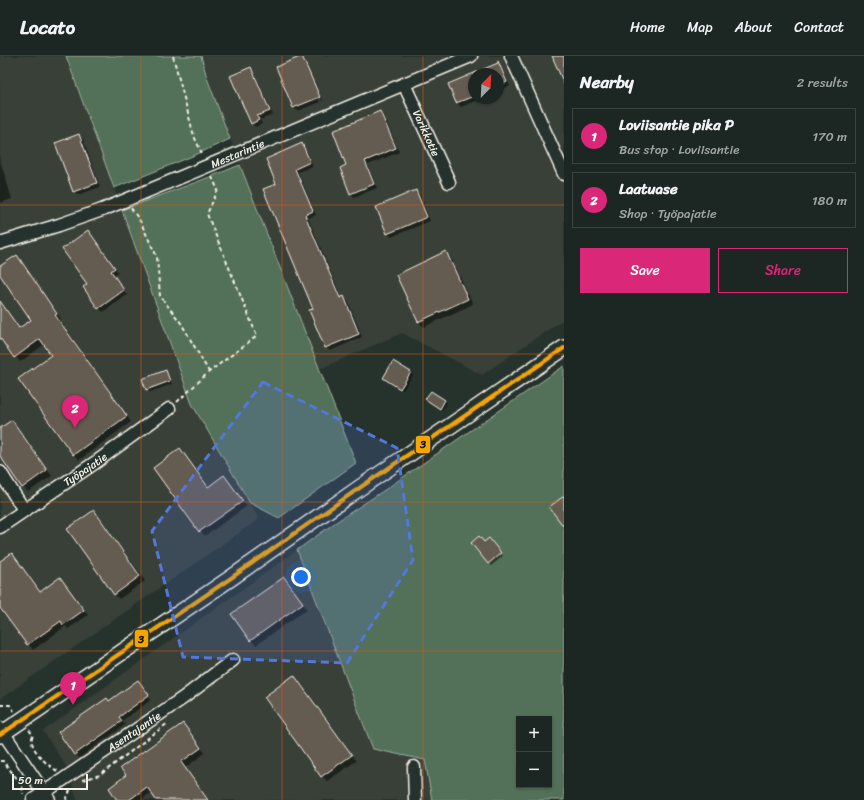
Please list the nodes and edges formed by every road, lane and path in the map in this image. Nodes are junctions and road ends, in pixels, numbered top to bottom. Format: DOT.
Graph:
graph roads {
  1 [pos="173,56"];
  2 [pos="471,56"];
  3 [pos="511,56"];
  4 [pos="404,84"];
  5 [pos="207,167"];
  6 [pos="564,174"];
  7 [pos="449,182"];
  8 [pos="126,199"];
  9 [pos="0,242"];
  10 [pos="564,348"];
  11 [pos="209,372"];
  12 [pos="169,409"];
  13 [pos="0,472"];
  14 [pos="24,510"];
  15 [pos="0,527"];
  16 [pos="233,660"];
  17 [pos="171,720"];
  18 [pos="1,732"];
  19 [pos="32,735"];
  20 [pos="0,761"];
  21 [pos="414,767"];
  22 [pos="68,782"];
  23 [pos="47,796"];
  24 [pos="28,799"];
  25 [pos="66,800"];
  26 [pos="415,800"];
  1 -- 5 [label="path"];
  2 -- 4 [label="street, Mestarintie"];
  3 -- 6 [label="street"];
  4 -- 5 [label="street, Mestarintie"];
  4 -- 7 [label="street, Varikkotie"];
  5 -- 8 [label="street, Mestarintie"];
  5 -- 11 [label="path"];
  8 -- 9 [label="street, Mestarintie"];
  8 -- 11 [label="path"];
  10 -- 18 [label="main road"];
  11 -- 12 [label="path"];
  12 -- 14 [label="street, Työpajatie"];
  13 -- 14 [label="street"];
  14 -- 15 [label="street, Työpajatie"];
  16 -- 22 [label="street, Asentajantie"];
  17 -- 22 [label="path"];
  18 -- 23 [label="street"];
  19 -- 22 [label="path"];
  20 -- 24 [label="path"];
  21 -- 26 [label="street"];
  22 -- 23 [label="street, Asentajantie"];
  22 -- 25 [label="path"];
  23 -- 24 [label="street, Asentajantie"];
}
